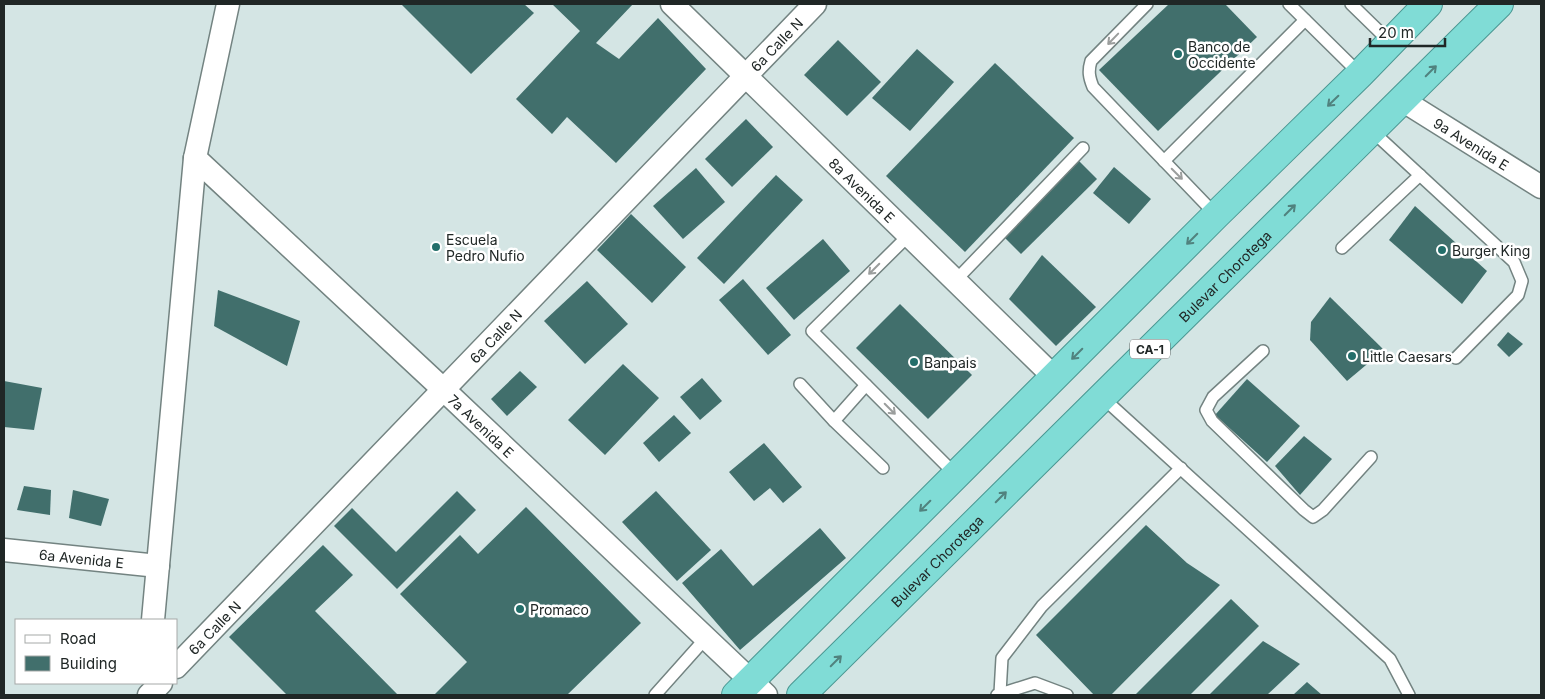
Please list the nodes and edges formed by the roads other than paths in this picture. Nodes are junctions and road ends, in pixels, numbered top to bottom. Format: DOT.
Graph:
graph roads {
  1 [pos="228,4"];
  2 [pos="672,4"];
  3 [pos="815,4"];
  4 [pos="1147,4"];
  5 [pos="1289,4"];
  6 [pos="1350,4"];
  7 [pos="1428,4"];
  8 [pos="1499,4"];
  9 [pos="1305,20"];
  10 [pos="1390,42"];
  11 [pos="1360,74"];
  12 [pos="746,76"];
  13 [pos="1402,100"];
  14 [pos="1372,130"];
  15 [pos="1083,148"];
  16 [pos="195,158"];
  17 [pos="1164,161"];
  18 [pos="1420,175"];
  19 [pos="1541,187"];
  20 [pos="1216,215"];
  21 [pos="909,235"];
  22 [pos="1342,248"];
  23 [pos="956,280"];
  24 [pos="1263,351"];
  25 [pos="1456,358"];
  26 [pos="1054,376"];
  27 [pos="800,384"];
  28 [pos="866,385"];
  29 [pos="444,390"];
  30 [pos="1102,397"];
  31 [pos="834,421"];
  32 [pos="1371,457"];
  33 [pos="883,468"];
  34 [pos="1181,468"];
  35 [pos="956,475"];
  36 [pos="4,550"];
  37 [pos="158,566"];
  38 [pos="153,619"];
  39 [pos="705,639"];
  40 [pos="178,665"];
  41 [pos="160,684"];
  42 [pos="751,691"];
  43 [pos="998,694"];
  44 [pos="148,695"];
  45 [pos="655,695"];
  46 [pos="801,695"];
  47 [pos="1067,695"];
  48 [pos="1409,695"];
  1 -- 16 [label="street"];
  2 -- 12 [label="street, 8a Avenida E"];
  3 -- 12 [label="street, 6a Calle N"];
  4 -- 17 [label="lane, one-way"];
  5 -- 9 [label="lane"];
  6 -- 10 [label="lane"];
  7 -- 10 [label="highway"];
  13 -- 8 [label="highway, Bulevar Chorotega / CA-1, one-way"];
  9 -- 11 [label="lane"];
  9 -- 17 [label="lane"];
  10 -- 11 [label="highway"];
  11 -- 20 [label="highway, one-way"];
  12 -- 21 [label="street, 8a Avenida E"];
  12 -- 29 [label="street, 6a Calle N"];
  13 -- 14 [label="highway, Bulevar Chorotega / CA-1"];
  13 -- 19 [label="street, 9a Avenida E"];
  14 -- 18 [label="lane"];
  30 -- 14 [label="highway, Bulevar Chorotega / CA-1, one-way"];
  15 -- 23 [label="lane"];
  16 -- 29 [label="street, 7a Avenida E"];
  16 -- 37 [label="street"];
  17 -- 20 [label="lane, one-way"];
  18 -- 22 [label="lane"];
  18 -- 25 [label="lane"];
  20 -- 26 [label="highway, one-way"];
  21 -- 23 [label="street, 8a Avenida E"];
  21 -- 28 [label="lane, one-way"];
  23 -- 26 [label="street, 8a Avenida E"];
  24 -- 32 [label="lane"];
  26 -- 35 [label="highway"];
  27 -- 31 [label="lane"];
  28 -- 31 [label="lane"];
  28 -- 35 [label="lane, one-way"];
  29 -- 39 [label="street, 7a Avenida E"];
  29 -- 40 [label="street, 6a Calle N"];
  30 -- 34 [label="lane"];
  46 -- 30 [label="highway, Bulevar Chorotega / CA-1, one-way"];
  31 -- 33 [label="lane"];
  34 -- 43 [label="lane"];
  34 -- 48 [label="lane"];
  35 -- 42 [label="highway, one-way"];
  36 -- 37 [label="street, 6a Avenida E"];
  37 -- 38 [label="street"];
  39 -- 42 [label="street, 7a Avenida E"];
  39 -- 45 [label="lane"];
  41 -- 44 [label="street"];
  43 -- 47 [label="lane"];
}
